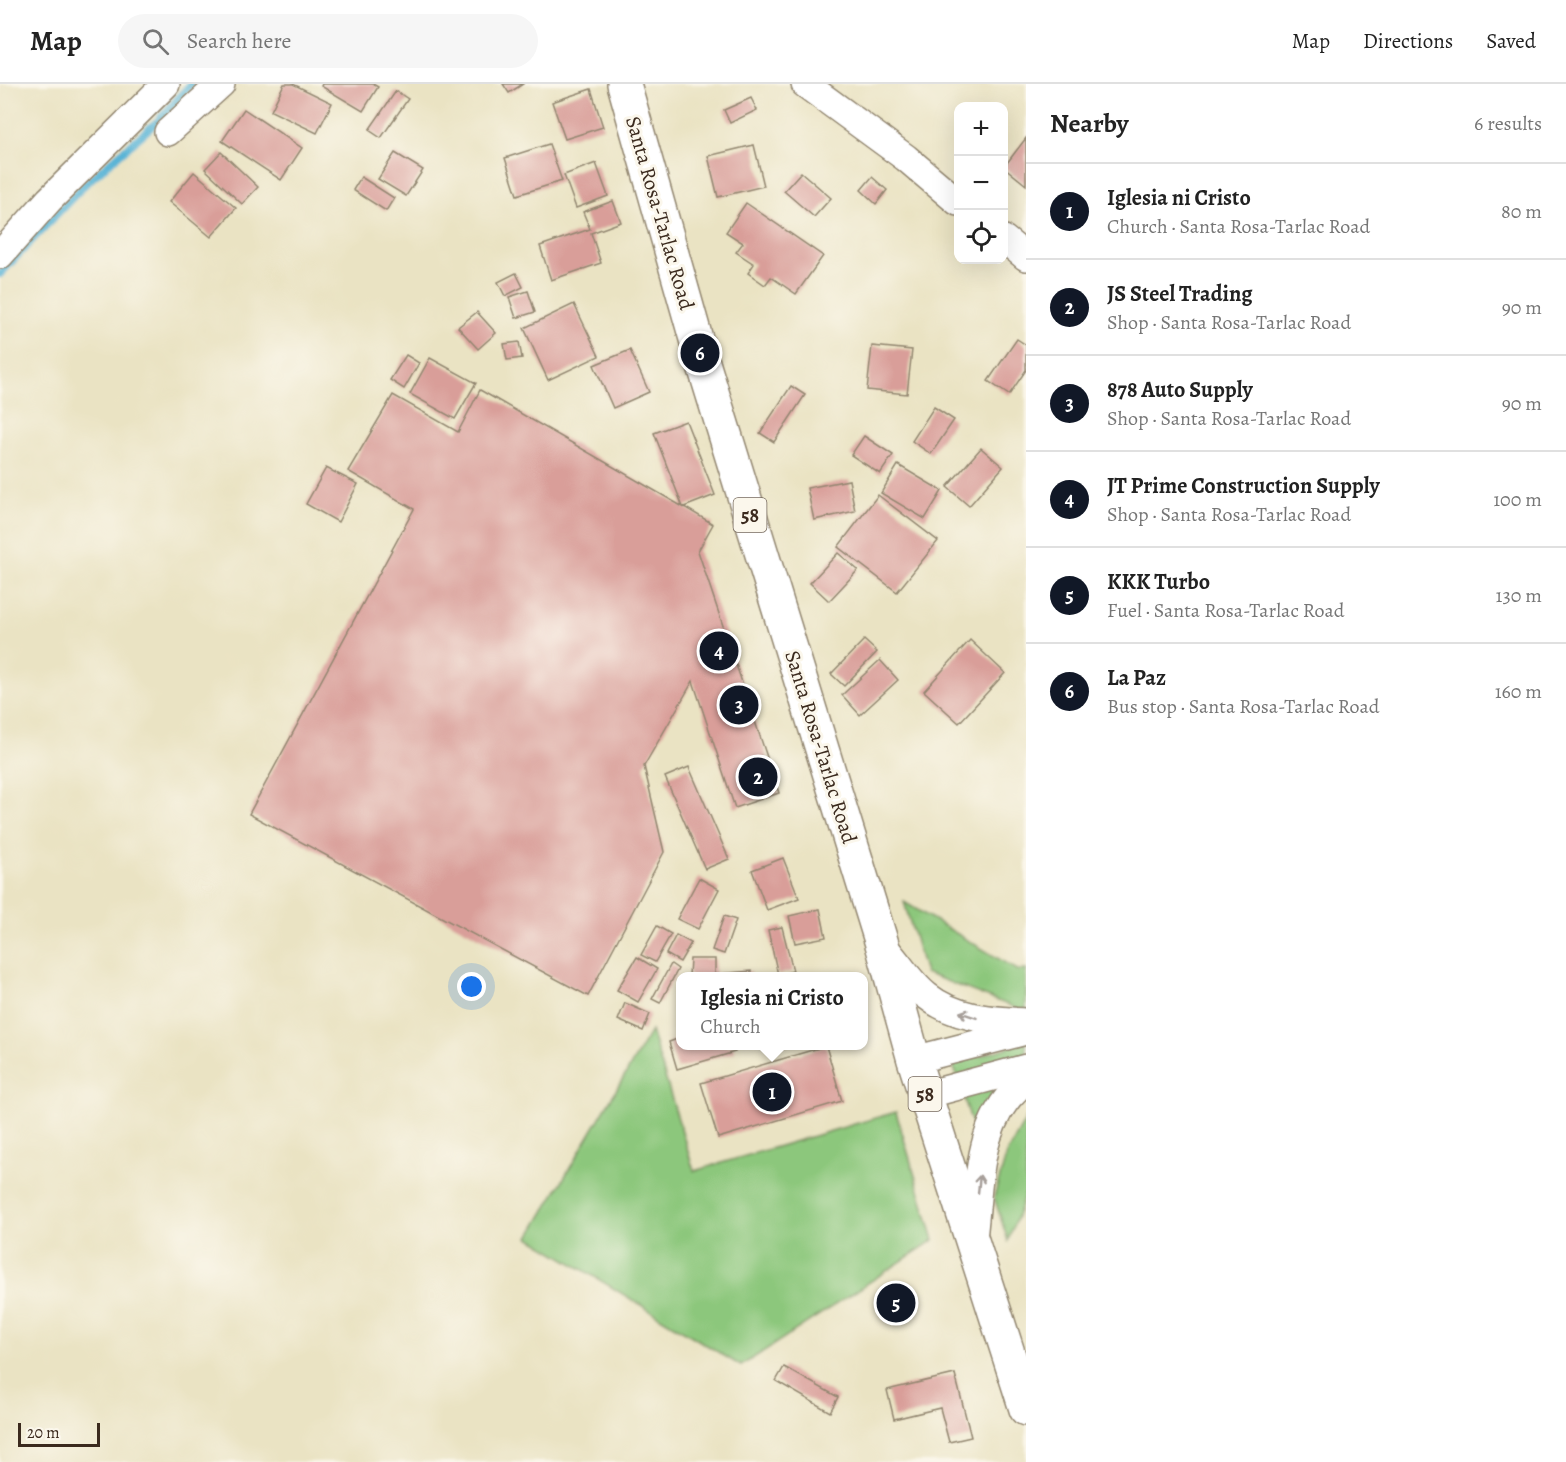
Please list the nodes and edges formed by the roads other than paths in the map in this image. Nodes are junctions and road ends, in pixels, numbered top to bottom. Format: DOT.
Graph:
graph roads {
  1 [pos="166,84"];
  2 [pos="221,84"];
  3 [pos="624,84"];
  4 [pos="805,84"];
  5 [pos="168,132"];
  6 [pos="954,199"];
  7 [pos="1008,242"];
  8 [pos="0,255"];
  9 [pos="1026,257"];
  10 [pos="882,944"];
  11 [pos="1026,1022"];
  12 [pos="1026,1031"];
  13 [pos="914,1060"];
  14 [pos="1026,1068"];
  15 [pos="1026,1082"];
  16 [pos="925,1095"];
  17 [pos="973,1242"];
  18 [pos="1026,1408"];
  1 -- 8 [label="street"];
  2 -- 5 [label="street"];
  3 -- 10 [label="highway, Santa Rosa-Tarlac Road / 58"];
  4 -- 6 [label="street"];
  7 -- 9 [label="street"];
  11 -- 10 [label="street, one-way"];
  10 -- 13 [label="highway, Santa Rosa-Tarlac Road / 58"];
  12 -- 13 [label="street"];
  13 -- 16 [label="highway, Santa Rosa-Tarlac Road / 58"];
  14 -- 16 [label="street"];
  17 -- 15 [label="street, one-way"];
  16 -- 17 [label="highway, Santa Rosa-Tarlac Road / 58"];
  17 -- 18 [label="highway, Santa Rosa-Tarlac Road / 58"];
}
